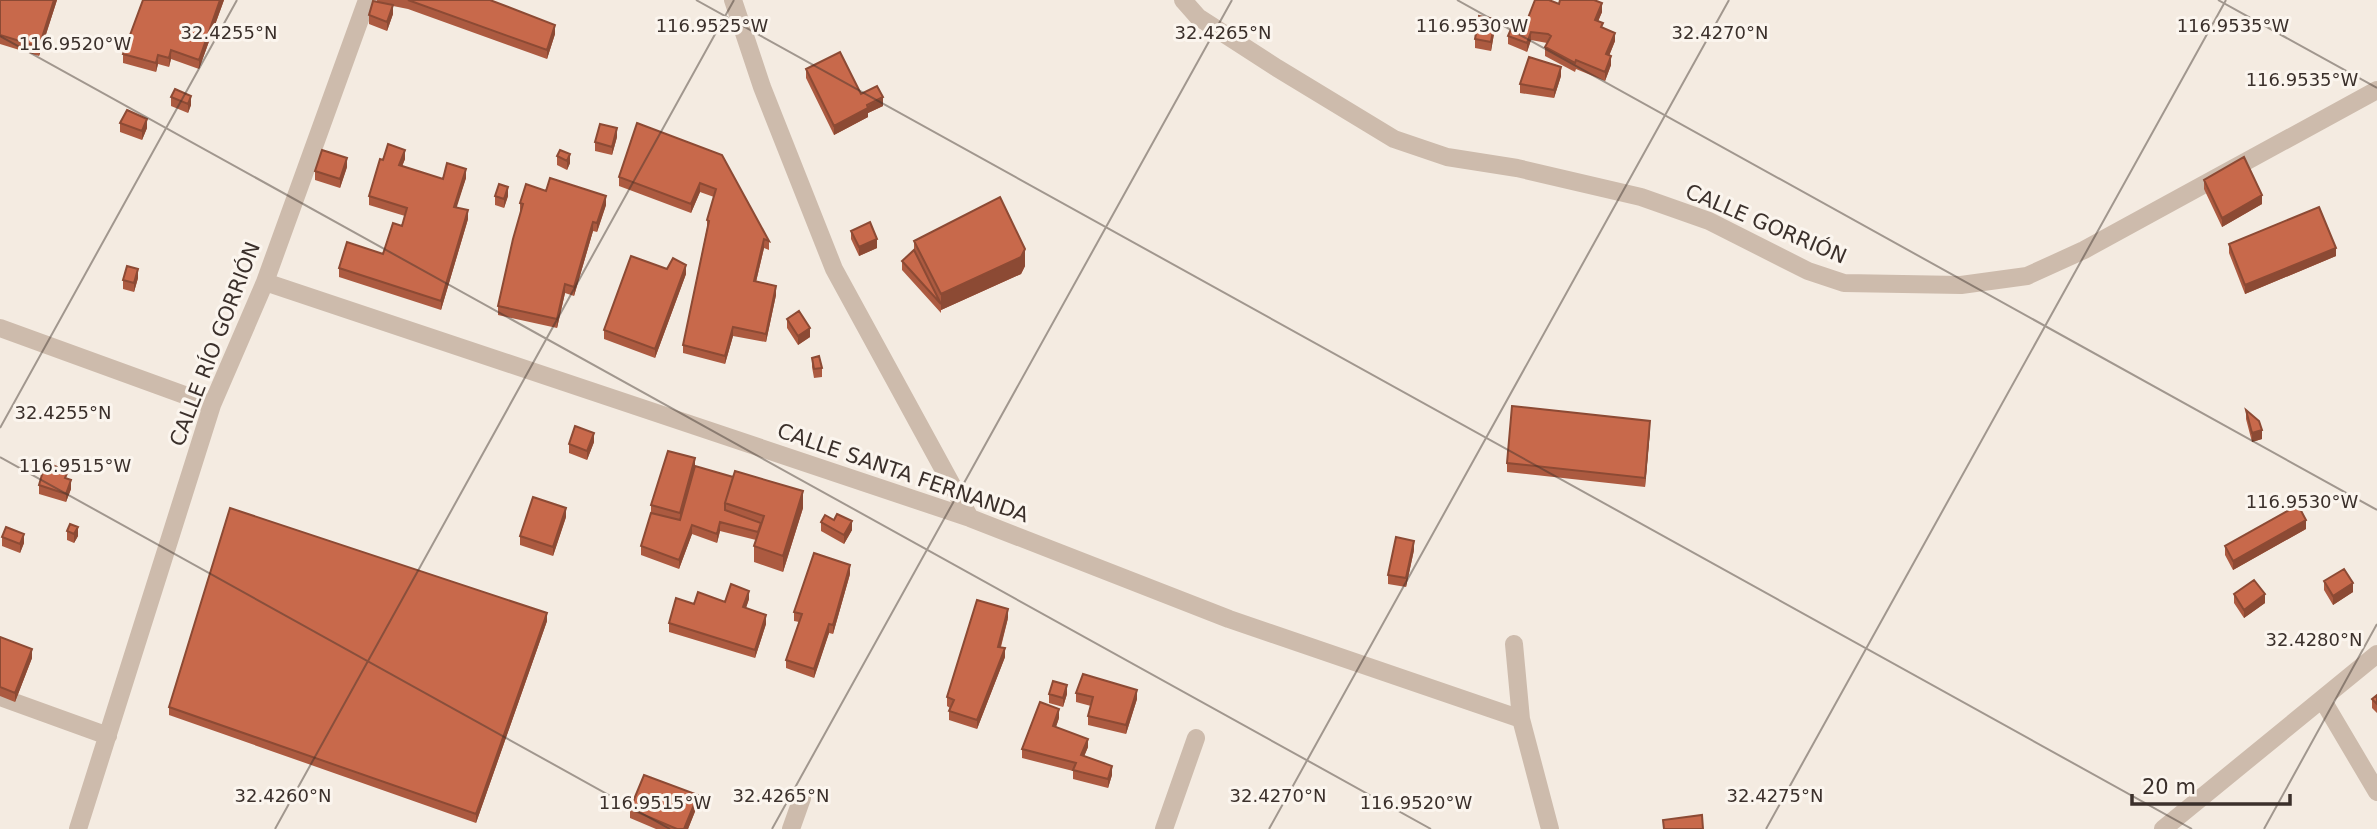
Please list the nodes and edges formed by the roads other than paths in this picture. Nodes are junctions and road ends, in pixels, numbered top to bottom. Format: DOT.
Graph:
graph roads {
  1 [pos="367,0"];
  2 [pos="733,0"];
  3 [pos="1183,0"];
  4 [pos="2377,90"];
  5 [pos="265,282"];
  6 [pos="0,328"];
  7 [pos="212,405"];
  8 [pos="970,517"];
  9 [pos="1514,644"];
  10 [pos="2377,654"];
  11 [pos="0,697"];
  12 [pos="2322,699"];
  13 [pos="1521,719"];
  14 [pos="108,736"];
  15 [pos="1196,738"];
  16 [pos="2377,793"];
  17 [pos="802,798"];
  18 [pos="78,829"];
  19 [pos="791,829"];
  20 [pos="1164,829"];
  21 [pos="1550,829"];
  22 [pos="2163,829"];
  1 -- 5 [label="street, CALLE RÍO GORRIÓN"];
  2 -- 8 [label="street"];
  3 -- 4 [label="street, CALLE GORRIÓN"];
  5 -- 7 [label="street, CALLE RÍO GORRIÓN"];
  5 -- 8 [label="street, CALLE SANTA FERNANDA"];
  6 -- 7 [label="street"];
  7 -- 14 [label="street, CALLE RÍO GORRIÓN"];
  8 -- 13 [label="street, CALLE SANTA FERNANDA"];
  9 -- 13 [label="street"];
  10 -- 12 [label="street"];
  11 -- 14 [label="street"];
  12 -- 16 [label="street"];
  12 -- 22 [label="street"];
  13 -- 21 [label="street"];
  14 -- 18 [label="street, CALLE RÍO GORRIÓN"];
  15 -- 20 [label="street"];
  17 -- 19 [label="street"];
}
